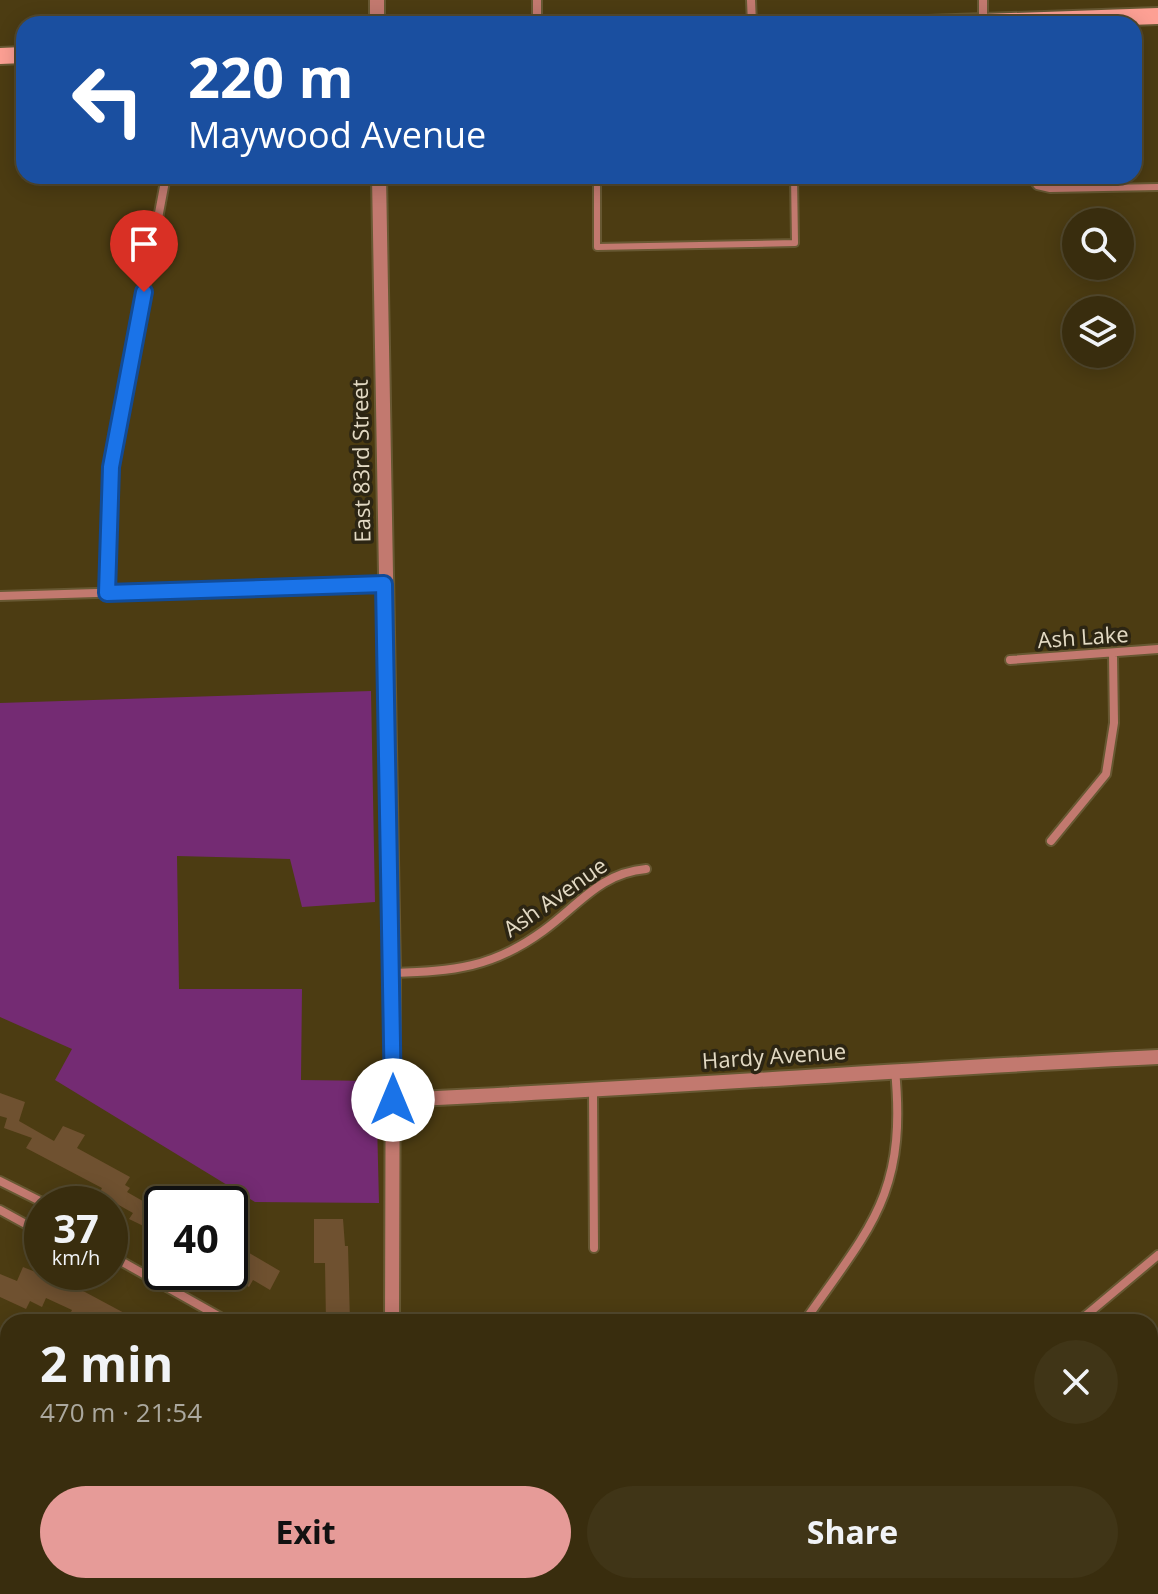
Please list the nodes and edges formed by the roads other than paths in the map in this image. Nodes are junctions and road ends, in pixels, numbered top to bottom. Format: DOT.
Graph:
graph roads {
  1 [pos="164,184"];
  2 [pos="379,184"];
  3 [pos="597,184"];
  4 [pos="794,184"];
  5 [pos="1035,184"];
  6 [pos="1128,184"];
  7 [pos="1158,187"];
  8 [pos="1128,188"];
  9 [pos="384,584"];
  10 [pos="107,593"];
  11 [pos="0,596"];
  12 [pos="1158,649"];
  13 [pos="1113,655"];
  14 [pos="1010,660"];
  15 [pos="1051,841"];
  16 [pos="646,869"];
  17 [pos="393,973"];
  18 [pos="1158,1057"];
  19 [pos="895,1069"];
  20 [pos="593,1092"];
  21 [pos="393,1100"];
  22 [pos="0,1181"];
  23 [pos="24,1193"];
  24 [pos="0,1210"];
  25 [pos="24,1223"];
  26 [pos="594,1248"];
  27 [pos="1158,1255"];
  28 [pos="128,1265"];
  29 [pos="215,1314"];
  30 [pos="392,1314"];
  31 [pos="810,1314"];
  32 [pos="1088,1314"];
  1 -- 10 [label="street"];
  2 -- 9 [label="street, East 83rd Street"];
  3 -- 4 [label="lane"];
  5 -- 8 [label="lane"];
  6 -- 8 [label="lane"];
  7 -- 8 [label="lane"];
  9 -- 10 [label="street"];
  9 -- 17 [label="street, East 83rd Street"];
  10 -- 11 [label="street"];
  12 -- 13 [label="street, Ash Lake"];
  13 -- 14 [label="street, Ash Lake"];
  13 -- 15 [label="street"];
  16 -- 17 [label="street, Ash Avenue"];
  17 -- 21 [label="street, East 83rd Street"];
  18 -- 19 [label="street, Hardy Avenue"];
  19 -- 20 [label="street, Hardy Avenue"];
  19 -- 31 [label="street"];
  20 -- 21 [label="street, Hardy Avenue"];
  20 -- 26 [label="street"];
  21 -- 30 [label="street, East 83rd Street"];
  22 -- 23 [label="street"];
  24 -- 25 [label="street"];
  27 -- 32 [label="street"];
  28 -- 29 [label="street"];
}
